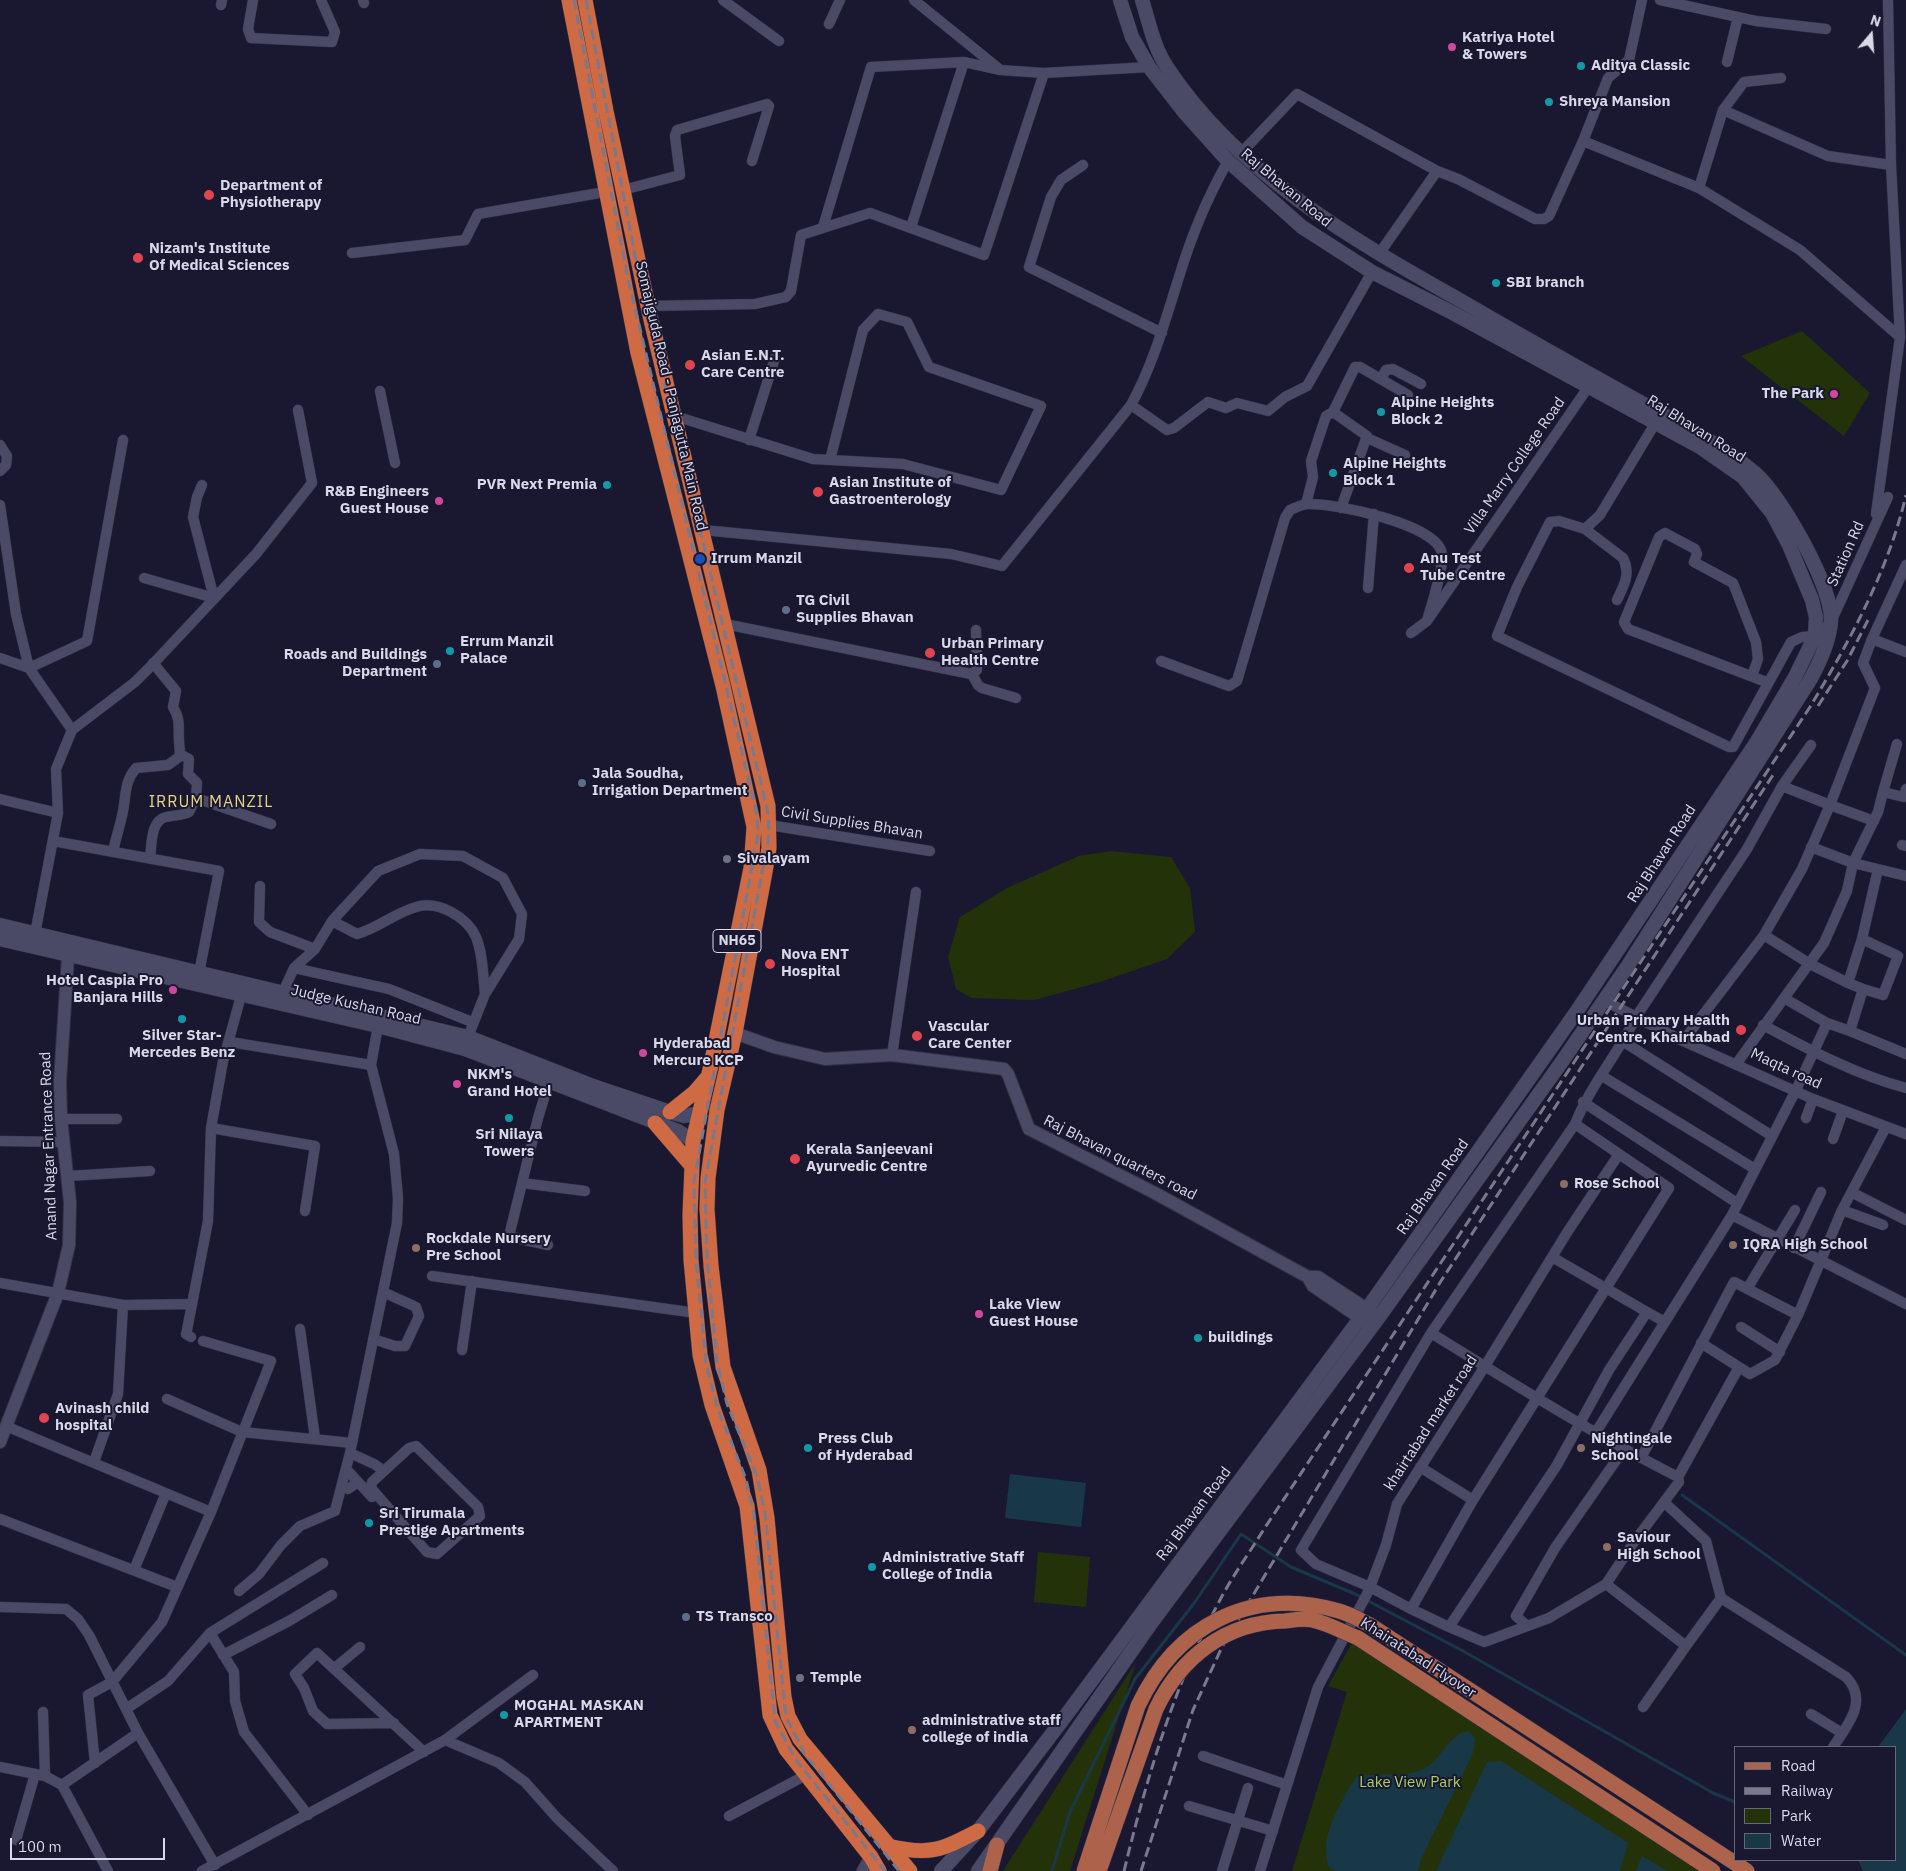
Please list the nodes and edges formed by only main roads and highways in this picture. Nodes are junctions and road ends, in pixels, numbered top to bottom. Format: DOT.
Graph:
graph roads {
  1 [pos="569,0"];
  2 [pos="585,0"];
  3 [pos="1120,0"];
  4 [pos="1142,0"];
  5 [pos="624,196"];
  6 [pos="607,200"];
  7 [pos="758,759"];
  8 [pos="739,760"];
  9 [pos="0,925"];
  10 [pos="0,939"];
  11 [pos="709,1076"];
  12 [pos="700,1113"];
  13 [pos="677,1114"];
  14 [pos="655,1123"];
  15 [pos="678,1131"];
  16 [pos="693,1141"];
  17 [pos="692,1166"];
  18 [pos="720,1347"];
  19 [pos="700,1355"];
  20 [pos="978,1831"];
  21 [pos="997,1845"];
  22 [pos="888,1846"];
  23 [pos="865,1867"];
  24 [pos="879,1871"];
  25 [pos="910,1871"];
  26 [pos="941,1871"];
  27 [pos="978,1871"];
  28 [pos="990,1871"];
  29 [pos="1084,1871"];
  30 [pos="1099,1871"];
  31 [pos="1713,1871"];
  32 [pos="1747,1871"];
  1 -- 6 [label="highway, Somajiguda Road - Panjagutta Main Road / NH65"];
  2 -- 5 [label="highway, Somajiguda Road - Panjagutta Main Road / NH65"];
  3 -- 20 [label="main road, Raj Bhavan Road"];
  4 -- 21 [label="main road, Raj Bhavan Road"];
  5 -- 6 [label="highway"];
  5 -- 7 [label="highway, Somajiguda Road - Panjagutta Main Road / NH65"];
  6 -- 8 [label="highway, Somajiguda Road - Panjagutta Main Road / NH65"];
  7 -- 8 [label="highway"];
  7 -- 18 [label="highway, Somajiguda Road - Panjagutta Main Road / NH65"];
  8 -- 11 [label="highway, Somajiguda Road - Panjagutta Main Road / NH65"];
  9 -- 13 [label="main road, Judge Kushan Road"];
  10 -- 14 [label="main road, Judge Kushan Road"];
  11 -- 12 [label="highway, Somajiguda Road - Panjagutta Main Road / NH65"];
  11 -- 13 [label="highway"];
  12 -- 13 [label="main road"];
  12 -- 16 [label="highway, Somajiguda Road - Panjagutta Main Road / NH65"];
  13 -- 15 [label="main road"];
  14 -- 15 [label="main road, Judge Kushan Road"];
  14 -- 17 [label="highway"];
  15 -- 16 [label="main road, Judge Kushan Road"];
  16 -- 17 [label="highway, Somajiguda Road - Panjagutta Main Road / NH65"];
  17 -- 19 [label="highway, Somajiguda Road - Panjagutta Main Road / NH65"];
  18 -- 19 [label="highway"];
  18 -- 22 [label="highway, Somajiguda Road - Panjagutta Main Road / NH65"];
  19 -- 23 [label="highway, Somajiguda Road - Panjagutta Main Road / NH65"];
  20 -- 22 [label="highway"];
  20 -- 26 [label="main road, Raj Bhavan Road"];
  21 -- 27 [label="main road, Raj Bhavan Road"];
  21 -- 28 [label="main road"];
  22 -- 25 [label="highway, Somajiguda Road - Panjagutta Main Road / NH65"];
  23 -- 24 [label="highway, Somajiguda Road - Panjagutta Main Road / NH65"];
  29 -- 32 [label="main road, Khairatabad Flyover, bridge"];
  30 -- 31 [label="main road, Khairatabad Flyover, bridge"];
}
